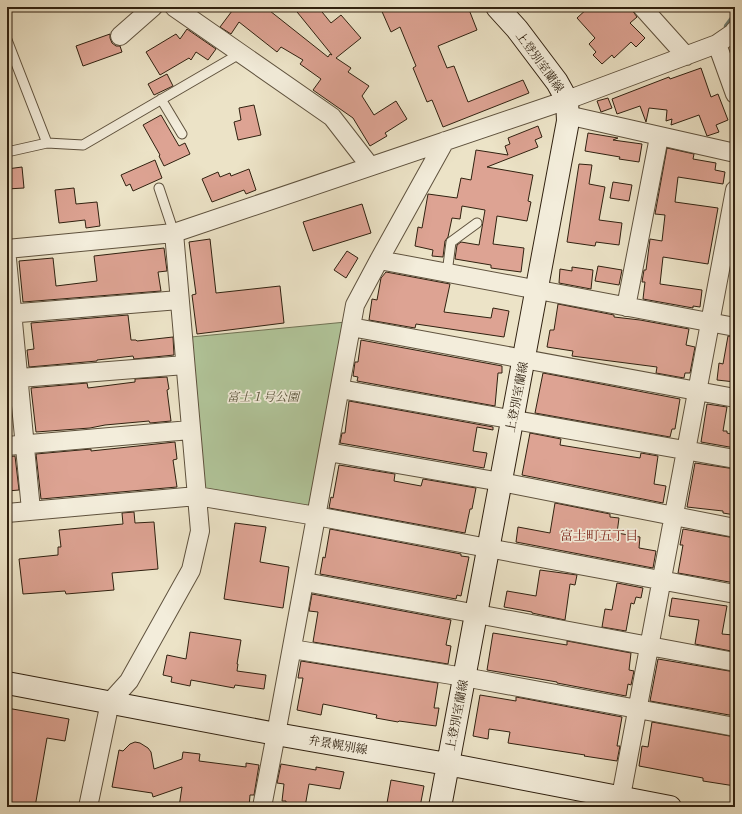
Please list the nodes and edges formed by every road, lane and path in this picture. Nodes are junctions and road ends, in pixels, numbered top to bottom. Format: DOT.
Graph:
graph roads {
  1 [pos="153,7"];
  2 [pos="174,7"];
  3 [pos="497,7"];
  4 [pos="642,7"];
  5 [pos="735,30"];
  6 [pos="120,36"];
  7 [pos="7,40"];
  8 [pos="717,44"];
  9 [pos="241,53"];
  10 [pos="686,56"];
  11 [pos="735,94"];
  12 [pos="161,99"];
  13 [pos="567,108"];
  14 [pos="182,134"];
  15 [pos="659,137"];
  16 [pos="445,141"];
  17 [pos="47,143"];
  18 [pos="7,152"];
  19 [pos="735,153"];
  20 [pos="370,166"];
  21 [pos="159,188"];
  22 [pos="735,190"];
  23 [pos="477,223"];
  24 [pos="174,233"];
  25 [pos="7,249"];
  26 [pos="7,259"];
  27 [pos="379,260"];
  28 [pos="447,273"];
  29 [pos="537,290"];
  30 [pos="179,300"];
  31 [pos="626,307"];
  32 [pos="10,314"];
  33 [pos="710,323"];
  34 [pos="351,326"];
  35 [pos="735,327"];
  36 [pos="524,359"];
  37 [pos="185,365"];
  38 [pos="13,379"];
  39 [pos="340,389"];
  40 [pos="698,390"];
  41 [pos="735,398"];
  42 [pos="512,420"];
  43 [pos="190,430"];
  44 [pos="16,445"];
  45 [pos="686,450"];
  46 [pos="328,452"];
  47 [pos="735,459"];
  48 [pos="500,482"];
  49 [pos="197,496"];
  50 [pos="31,510"];
  51 [pos="7,513"];
  52 [pos="316,516"];
  53 [pos="674,516"];
  54 [pos="735,528"];
  55 [pos="488,549"];
  56 [pos="661,581"];
  57 [pos="304,582"];
  58 [pos="735,594"];
  59 [pos="476,614"];
  60 [pos="649,645"];
  61 [pos="292,649"];
  62 [pos="735,662"];
  63 [pos="464,678"];
  64 [pos="7,683"];
  65 [pos="110,702"];
  66 [pos="637,710"];
  67 [pos="735,726"];
  68 [pos="276,734"];
  69 [pos="448,764"];
  70 [pos="620,802"];
  71 [pos="88,807"];
  72 [pos="262,807"];
  73 [pos="440,807"];
  74 [pos="670,807"];
  1 -- 6 [label="street"];
  2 -- 9 [label="street"];
  3 -- 13 [label="main road, 上登別室蘭線"];
  4 -- 10 [label="street"];
  5 -- 8 [label="street"];
  7 -- 17 [label="lane"];
  8 -- 10 [label="street"];
  8 -- 11 [label="street"];
  9 -- 12 [label="lane"];
  9 -- 20 [label="street"];
  10 -- 13 [label="street"];
  12 -- 14 [label="lane"];
  12 -- 17 [label="lane"];
  13 -- 15 [label="street"];
  13 -- 16 [label="street"];
  13 -- 29 [label="main road, 上登別室蘭線"];
  15 -- 19 [label="street"];
  15 -- 31 [label="street"];
  16 -- 20 [label="street"];
  16 -- 27 [label="street"];
  17 -- 18 [label="lane"];
  20 -- 24 [label="street"];
  21 -- 24 [label="lane"];
  22 -- 33 [label="street"];
  23 -- 28 [label="lane"];
  24 -- 25 [label="street"];
  24 -- 30 [label="street"];
  26 -- 32 [label="street"];
  27 -- 28 [label="street"];
  27 -- 34 [label="street"];
  28 -- 29 [label="street"];
  29 -- 31 [label="street"];
  29 -- 36 [label="main road, 上登別室蘭線"];
  30 -- 32 [label="street"];
  30 -- 37 [label="street"];
  31 -- 33 [label="street"];
  32 -- 38 [label="street"];
  33 -- 35 [label="street"];
  33 -- 40 [label="street"];
  34 -- 36 [label="street"];
  34 -- 39 [label="street"];
  36 -- 40 [label="street"];
  36 -- 42 [label="main road, 上登別室蘭線"];
  37 -- 38 [label="street"];
  37 -- 43 [label="street"];
  38 -- 44 [label="street"];
  39 -- 42 [label="street"];
  39 -- 46 [label="street"];
  40 -- 41 [label="street"];
  40 -- 45 [label="street"];
  42 -- 45 [label="street"];
  42 -- 48 [label="main road, 上登別室蘭線"];
  43 -- 44 [label="street"];
  43 -- 49 [label="street"];
  44 -- 50 [label="street"];
  45 -- 47 [label="street"];
  45 -- 53 [label="street"];
  46 -- 48 [label="street"];
  46 -- 52 [label="street"];
  48 -- 53 [label="street"];
  48 -- 55 [label="main road, 上登別室蘭線"];
  49 -- 50 [label="street"];
  49 -- 52 [label="street"];
  49 -- 65 [label="street"];
  50 -- 51 [label="street"];
  52 -- 55 [label="street"];
  52 -- 57 [label="street"];
  53 -- 54 [label="street"];
  53 -- 56 [label="street"];
  55 -- 56 [label="street"];
  55 -- 59 [label="main road, 上登別室蘭線"];
  56 -- 58 [label="street"];
  56 -- 60 [label="street"];
  57 -- 59 [label="street"];
  57 -- 61 [label="street"];
  59 -- 60 [label="street"];
  59 -- 63 [label="main road, 上登別室蘭線"];
  60 -- 62 [label="street"];
  60 -- 66 [label="street"];
  61 -- 63 [label="street"];
  61 -- 68 [label="street"];
  63 -- 66 [label="street"];
  63 -- 69 [label="main road, 上登別室蘭線"];
  64 -- 65 [label="main road, 弁景幌別線"];
  65 -- 68 [label="main road, 弁景幌別線"];
  65 -- 71 [label="street"];
  66 -- 67 [label="street"];
  66 -- 70 [label="street"];
  68 -- 69 [label="main road, 弁景幌別線"];
  68 -- 72 [label="street"];
  69 -- 70 [label="main road, 弁景幌別線"];
  69 -- 73 [label="main road, 上登別室蘭線"];
  70 -- 74 [label="main road, 弁景幌別線"];
}
